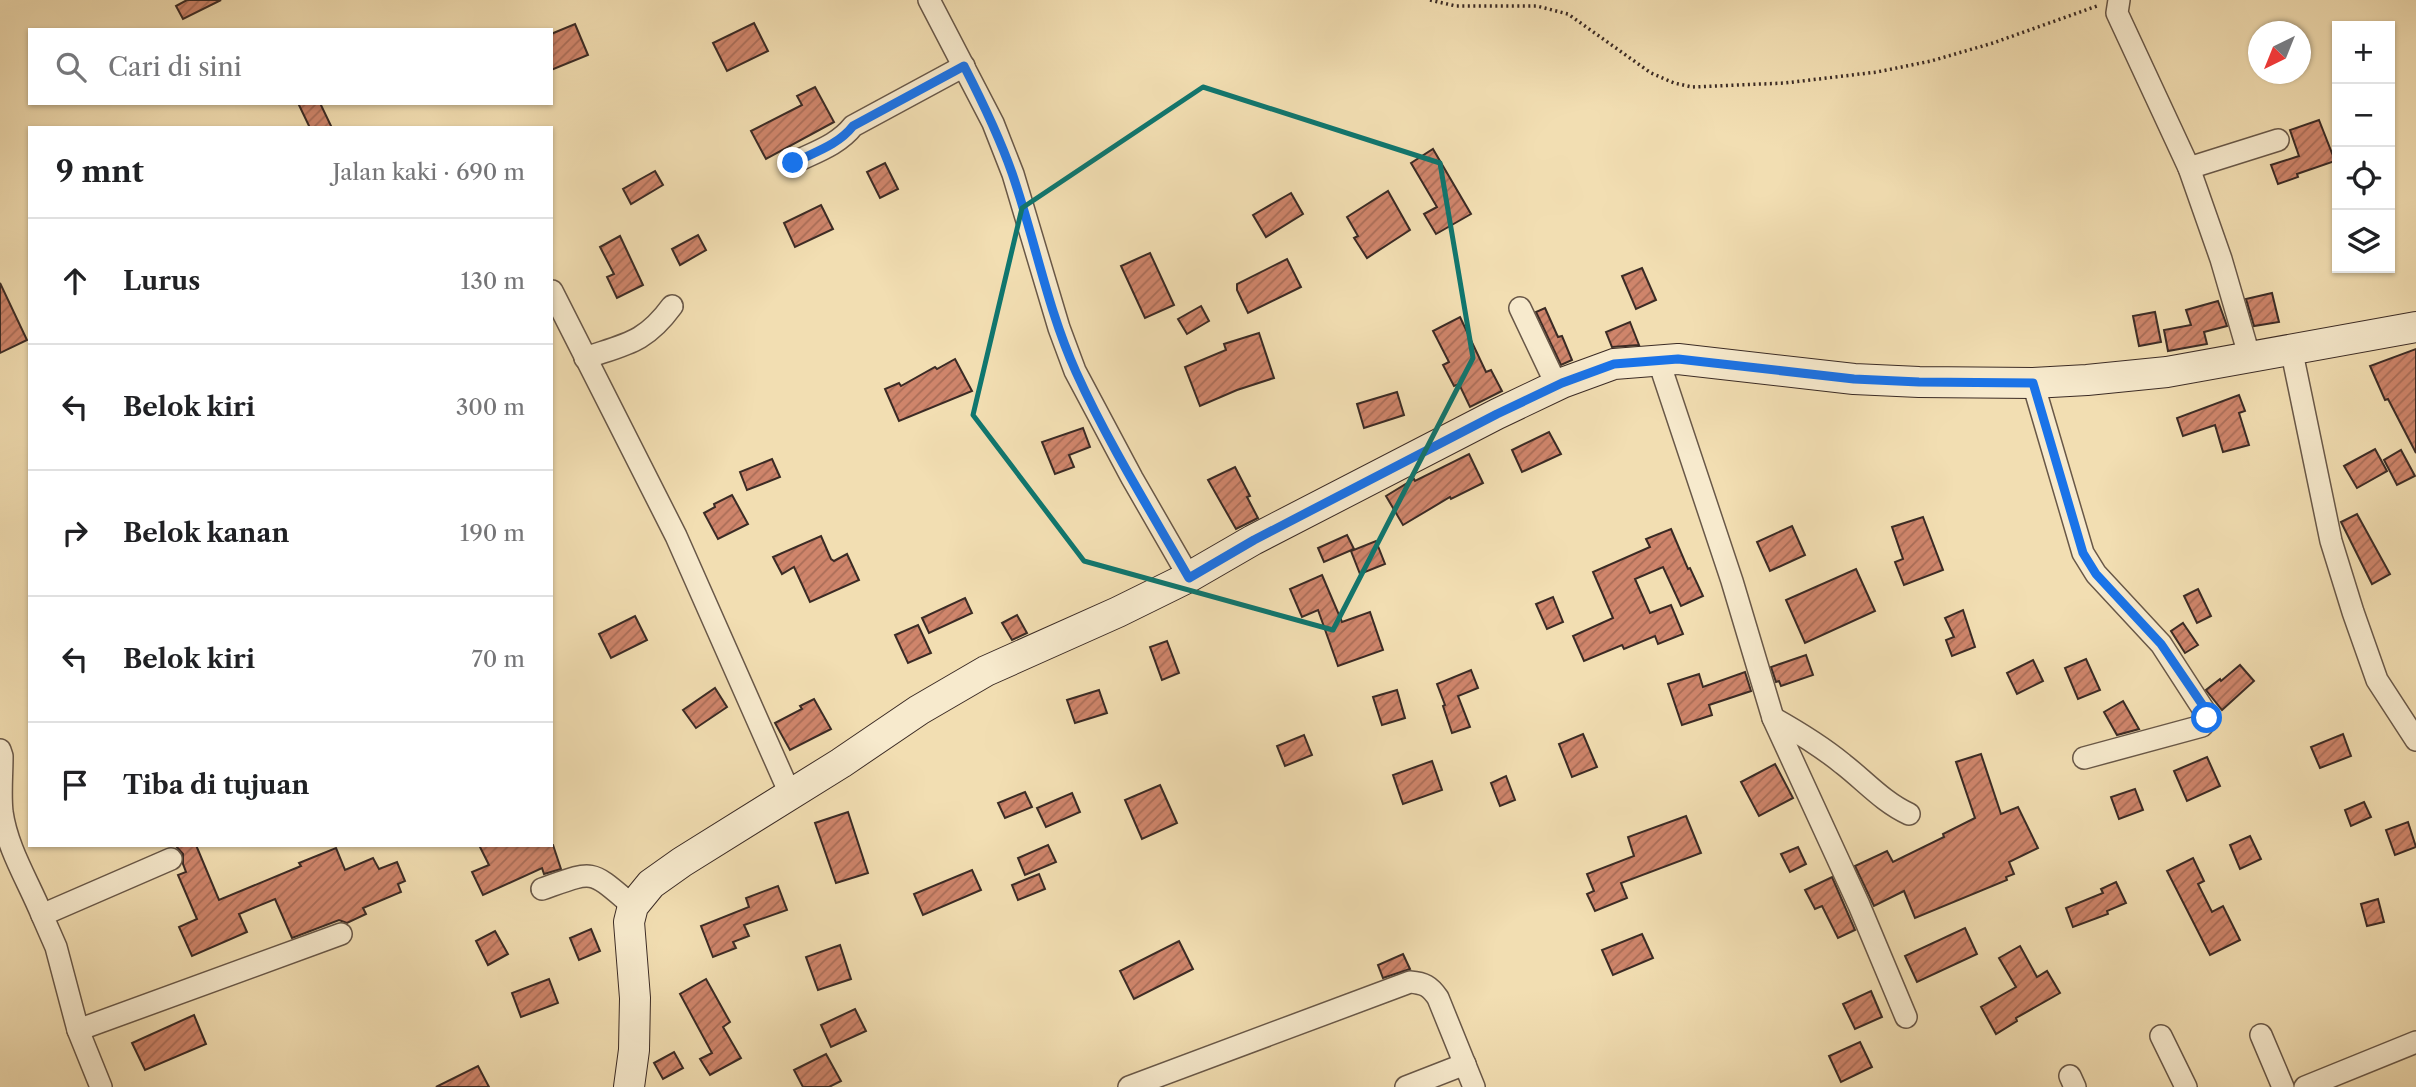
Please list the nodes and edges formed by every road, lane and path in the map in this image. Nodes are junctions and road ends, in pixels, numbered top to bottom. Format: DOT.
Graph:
graph roads {
  1 [pos="929,0"];
  2 [pos="1430,0"];
  3 [pos="2111,2"];
  4 [pos="964,66"];
  5 [pos="2278,140"];
  6 [pos="793,163"];
  7 [pos="2189,168"];
  8 [pos="553,293"];
  9 [pos="672,306"];
  10 [pos="1520,308"];
  11 [pos="2416,327"];
  12 [pos="2291,348"];
  13 [pos="2249,355"];
  14 [pos="585,358"];
  15 [pos="1658,359"];
  16 [pos="2033,383"];
  17 [pos="1557,386"];
  18 [pos="1189,578"];
  19 [pos="1773,718"];
  20 [pos="2415,734"];
  21 [pos="0,750"];
  22 [pos="2084,758"];
  23 [pos="791,796"];
  24 [pos="1909,814"];
  25 [pos="171,859"];
  26 [pos="542,890"];
  27 [pos="633,906"];
  28 [pos="42,915"];
  29 [pos="341,934"];
  30 [pos="1906,1017"];
  31 [pos="78,1030"];
  32 [pos="2261,1035"];
  33 [pos="2161,1036"];
  34 [pos="2416,1042"];
  35 [pos="1465,1064"];
  36 [pos="101,1087"];
  37 [pos="629,1087"];
  38 [pos="1129,1087"];
  39 [pos="1406,1087"];
  40 [pos="1474,1087"];
  41 [pos="2186,1087"];
  42 [pos="2283,1087"];
  43 [pos="2305,1087"];
  1 -- 4 [label="street"];
  2 -- 3 [label="path"];
  3 -- 7 [label="street"];
  4 -- 6 [label="street"];
  4 -- 18 [label="street"];
  5 -- 7 [label="street"];
  7 -- 13 [label="street"];
  8 -- 14 [label="street"];
  9 -- 14 [label="street"];
  10 -- 17 [label="street"];
  11 -- 12 [label="street"];
  12 -- 13 [label="street"];
  12 -- 20 [label="street"];
  13 -- 16 [label="street"];
  14 -- 23 [label="street"];
  15 -- 16 [label="street"];
  15 -- 17 [label="street"];
  15 -- 19 [label="street"];
  16 -- 22 [label="street"];
  17 -- 18 [label="street"];
  18 -- 23 [label="street"];
  19 -- 24 [label="street"];
  19 -- 30 [label="street"];
  21 -- 28 [label="street"];
  23 -- 27 [label="street"];
  25 -- 28 [label="street"];
  26 -- 27 [label="street"];
  27 -- 37 [label="street"];
  28 -- 31 [label="street"];
  29 -- 31 [label="street"];
  31 -- 36 [label="street"];
  32 -- 42 [label="street"];
  33 -- 41 [label="street"];
  34 -- 43 [label="street"];
  35 -- 38 [label="street"];
  35 -- 39 [label="street"];
  35 -- 40 [label="street"];
}
